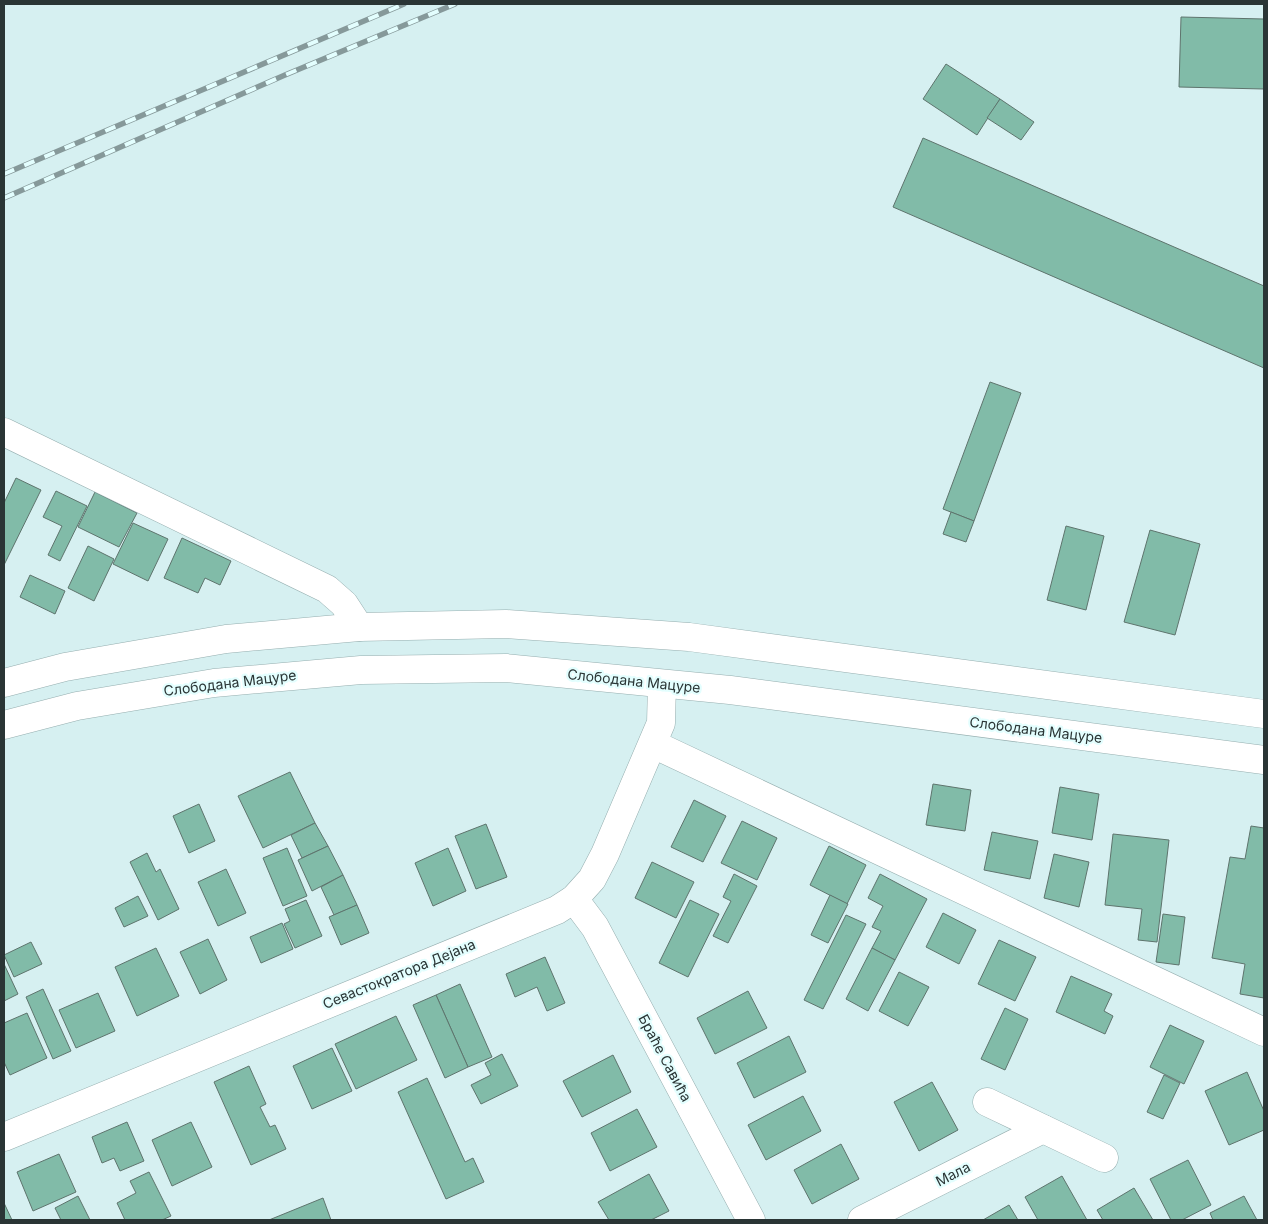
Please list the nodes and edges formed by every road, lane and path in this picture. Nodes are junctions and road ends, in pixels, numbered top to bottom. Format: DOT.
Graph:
graph roads {
  1 [pos="4,432"];
  2 [pos="359,627"];
  3 [pos="4,683"];
  4 [pos="662,684"];
  5 [pos="1264,714"];
  6 [pos="4,725"];
  7 [pos="653,744"];
  8 [pos="1264,760"];
  9 [pos="574,900"];
  10 [pos="1263,1032"];
  11 [pos="987,1102"];
  12 [pos="1043,1129"];
  13 [pos="4,1137"];
  14 [pos="1104,1158"];
  15 [pos="751,1220"];
  16 [pos="862,1220"];
  1 -- 2 [label="street"];
  2 -- 3 [label="street"];
  2 -- 5 [label="street"];
  4 -- 6 [label="street, Слободана Мацуре"];
  4 -- 7 [label="street, Севастократора Дејана"];
  4 -- 8 [label="street, Слободана Мацуре"];
  7 -- 9 [label="street, Севастократора Дејана"];
  7 -- 10 [label="street"];
  9 -- 13 [label="street, Севастократора Дејана"];
  9 -- 15 [label="street, Браће Савића"];
  11 -- 12 [label="street"];
  12 -- 14 [label="street"];
  12 -- 16 [label="street, Мала"];
}
